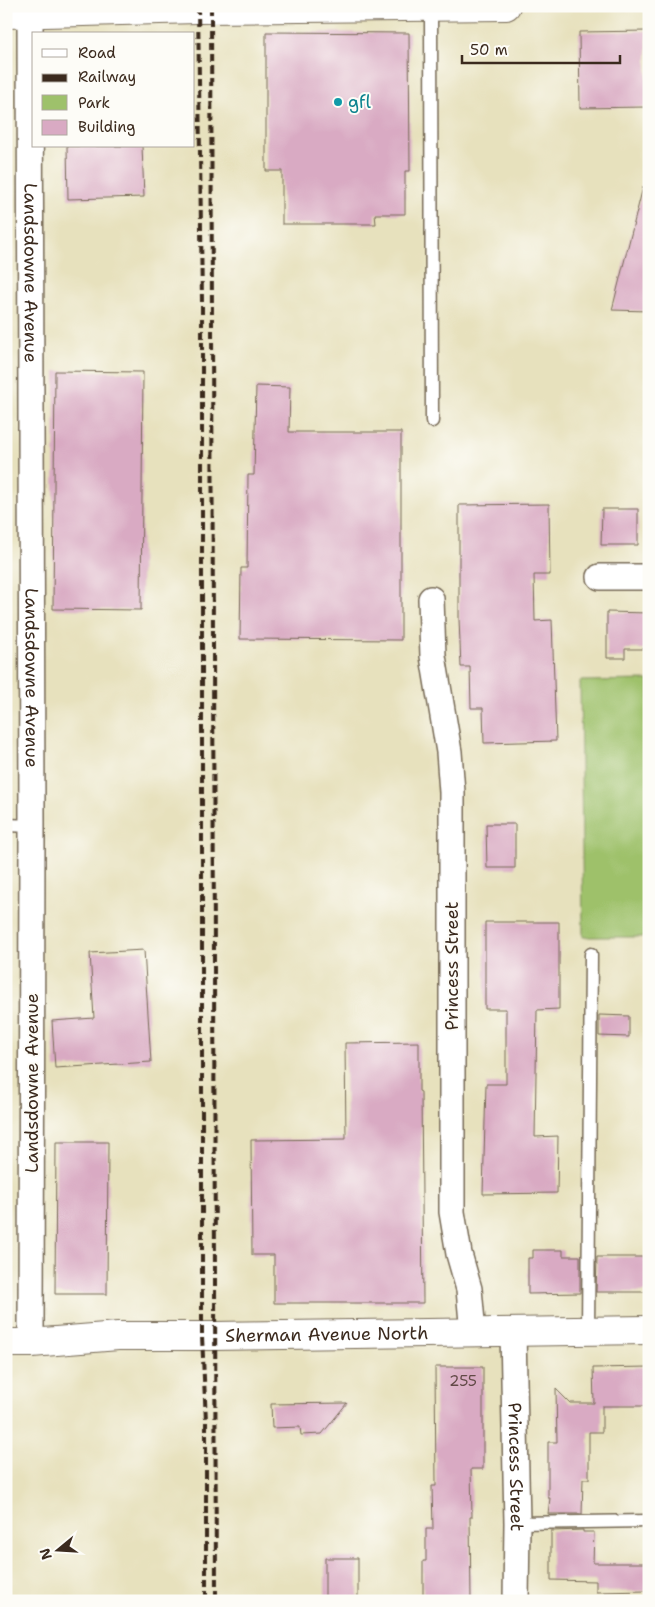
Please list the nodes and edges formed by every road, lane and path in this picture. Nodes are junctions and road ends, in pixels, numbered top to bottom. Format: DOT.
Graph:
graph roads {
  1 [pos="506,6"];
  2 [pos="431,7"];
  3 [pos="18,14"];
  4 [pos="432,421"];
  5 [pos="600,577"];
  6 [pos="649,577"];
  7 [pos="431,598"];
  8 [pos="6,825"];
  9 [pos="32,826"];
  10 [pos="649,835"];
  11 [pos="649,850"];
  12 [pos="590,954"];
  13 [pos="649,1330"];
  14 [pos="588,1331"];
  15 [pos="513,1332"];
  16 [pos="473,1333"];
  17 [pos="19,1343"];
  18 [pos="649,1521"];
  19 [pos="517,1523"];
  20 [pos="516,1601"];
  1 -- 2 [label="main road"];
  2 -- 3 [label="main road"];
  2 -- 4 [label="lane"];
  3 -- 9 [label="street, Landsdowne Avenue"];
  5 -- 6 [label="street"];
  7 -- 16 [label="street, Princess Street"];
  8 -- 9 [label="lane"];
  9 -- 17 [label="street, Landsdowne Avenue"];
  10 -- 11 [label="path"];
  12 -- 14 [label="lane"];
  13 -- 14 [label="main road, Sherman Avenue North"];
  14 -- 15 [label="main road, Sherman Avenue North"];
  15 -- 16 [label="main road, Sherman Avenue North"];
  15 -- 19 [label="street, Princess Street"];
  16 -- 17 [label="main road, Sherman Avenue North"];
  18 -- 19 [label="lane"];
  19 -- 20 [label="street, Princess Street"];
}
